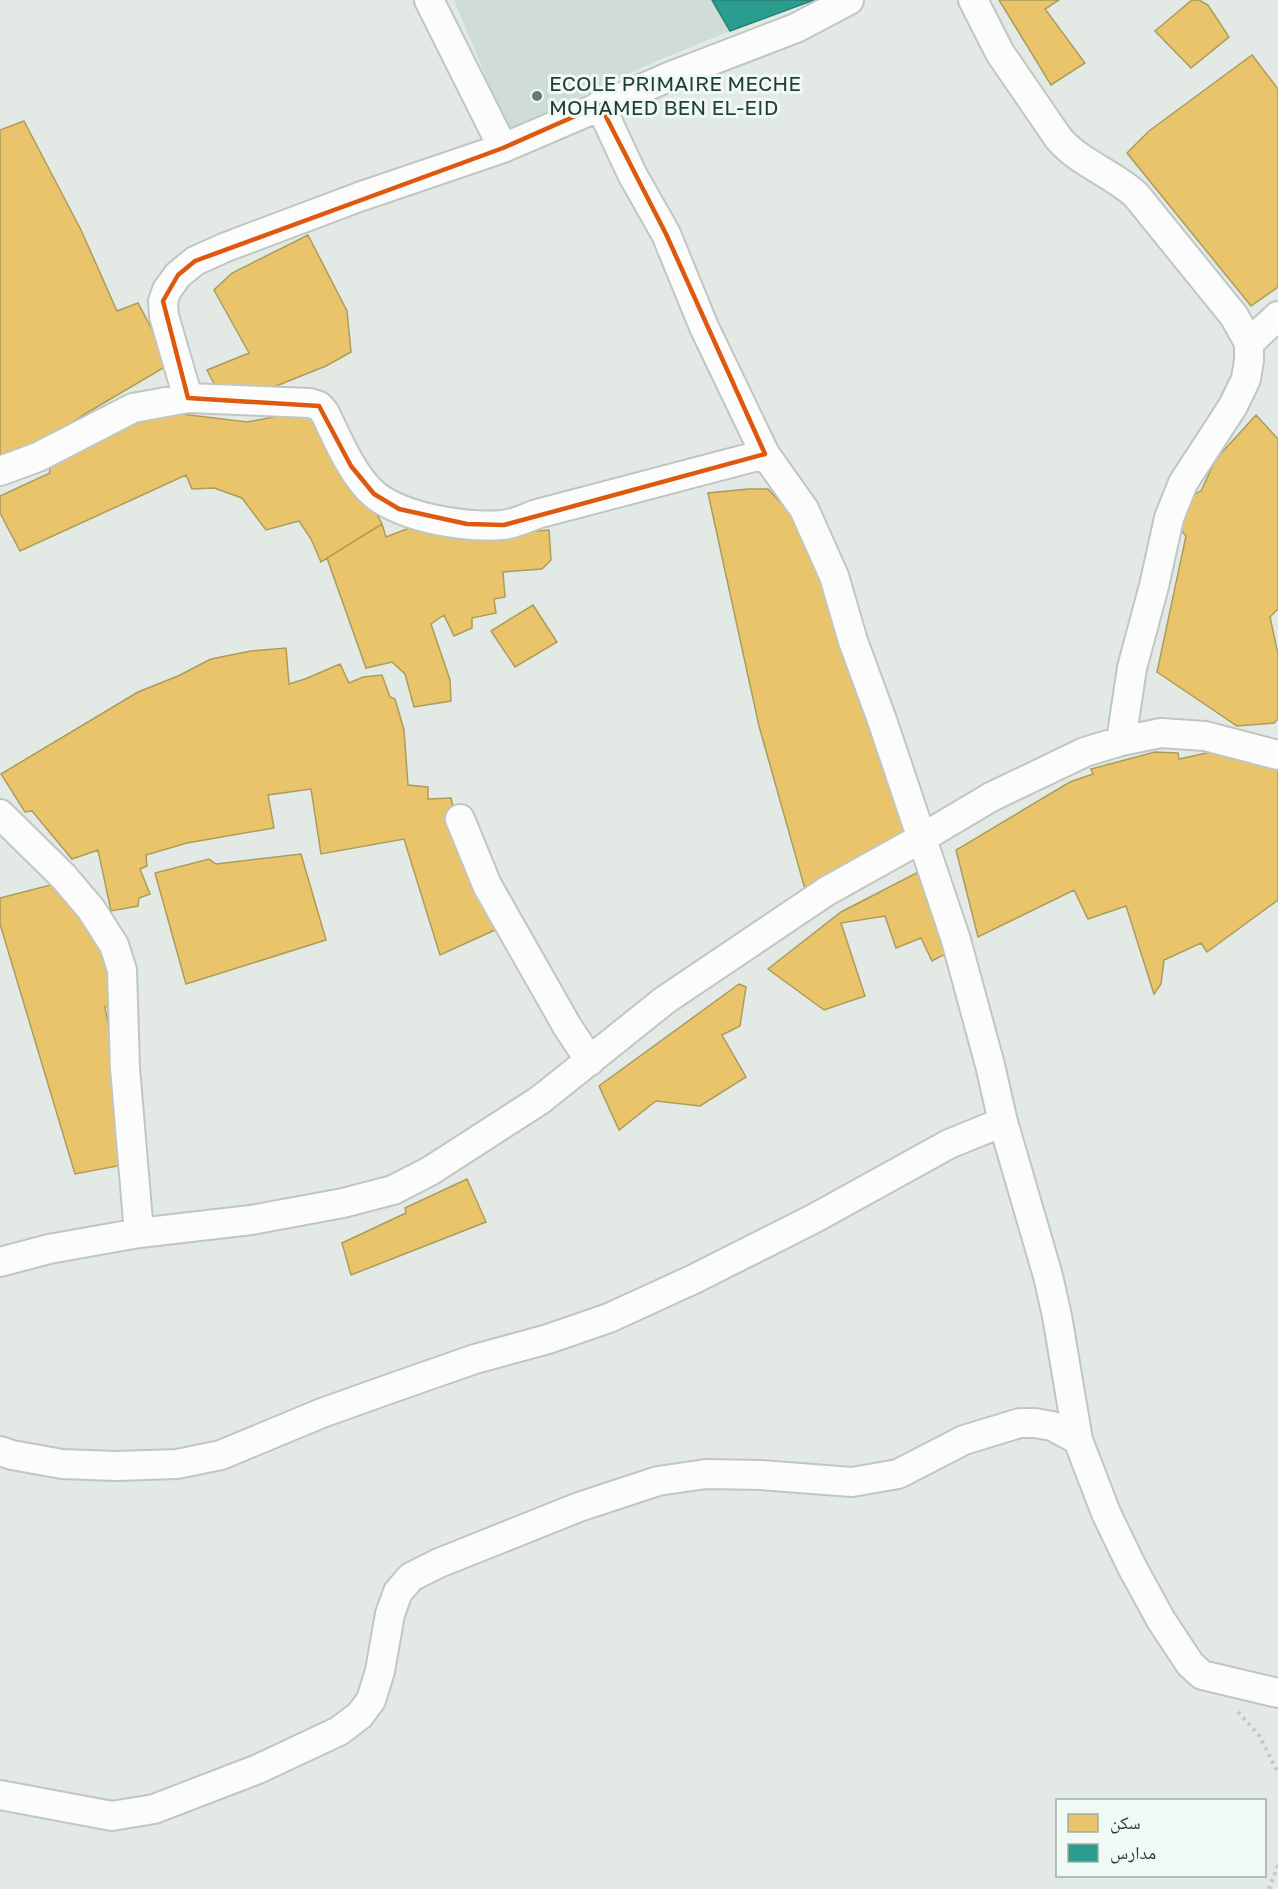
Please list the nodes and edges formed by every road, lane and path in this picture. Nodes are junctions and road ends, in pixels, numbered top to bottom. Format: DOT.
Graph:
graph roads {
  1 [pos="429,0"];
  2 [pos="849,0"];
  3 [pos="973,0"];
  4 [pos="600,105"];
  5 [pos="503,148"];
  6 [pos="1278,316"];
  7 [pos="1249,344"];
  8 [pos="188,398"];
  9 [pos="765,454"];
  10 [pos="0,471"];
  11 [pos="1121,741"];
  12 [pos="1278,755"];
  13 [pos="0,814"];
  14 [pos="460,819"];
  15 [pos="922,838"];
  16 [pos="590,1061"];
  17 [pos="1003,1122"];
  18 [pos="139,1233"];
  19 [pos="0,1262"];
  20 [pos="1078,1440"];
  21 [pos="0,1451"];
  22 [pos="1278,1693"];
  23 [pos="1236,1709"];
  24 [pos="1278,1773"];
  25 [pos="0,1795"];
  26 [pos="1278,1865"];
  27 [pos="1269,1889"];
  1 -- 5 [label="street"];
  2 -- 4 [label="street"];
  3 -- 7 [label="street"];
  4 -- 5 [label="street"];
  4 -- 9 [label="street"];
  5 -- 8 [label="street"];
  6 -- 7 [label="street"];
  7 -- 11 [label="street"];
  8 -- 9 [label="street"];
  8 -- 10 [label="street"];
  9 -- 15 [label="street"];
  11 -- 12 [label="street"];
  11 -- 15 [label="street"];
  13 -- 18 [label="street"];
  14 -- 16 [label="street"];
  15 -- 16 [label="street"];
  15 -- 17 [label="street"];
  16 -- 18 [label="street"];
  17 -- 20 [label="street"];
  17 -- 21 [label="street"];
  18 -- 19 [label="street"];
  20 -- 22 [label="street"];
  20 -- 25 [label="street"];
  23 -- 24 [label="path"];
  26 -- 27 [label="path"];
}
